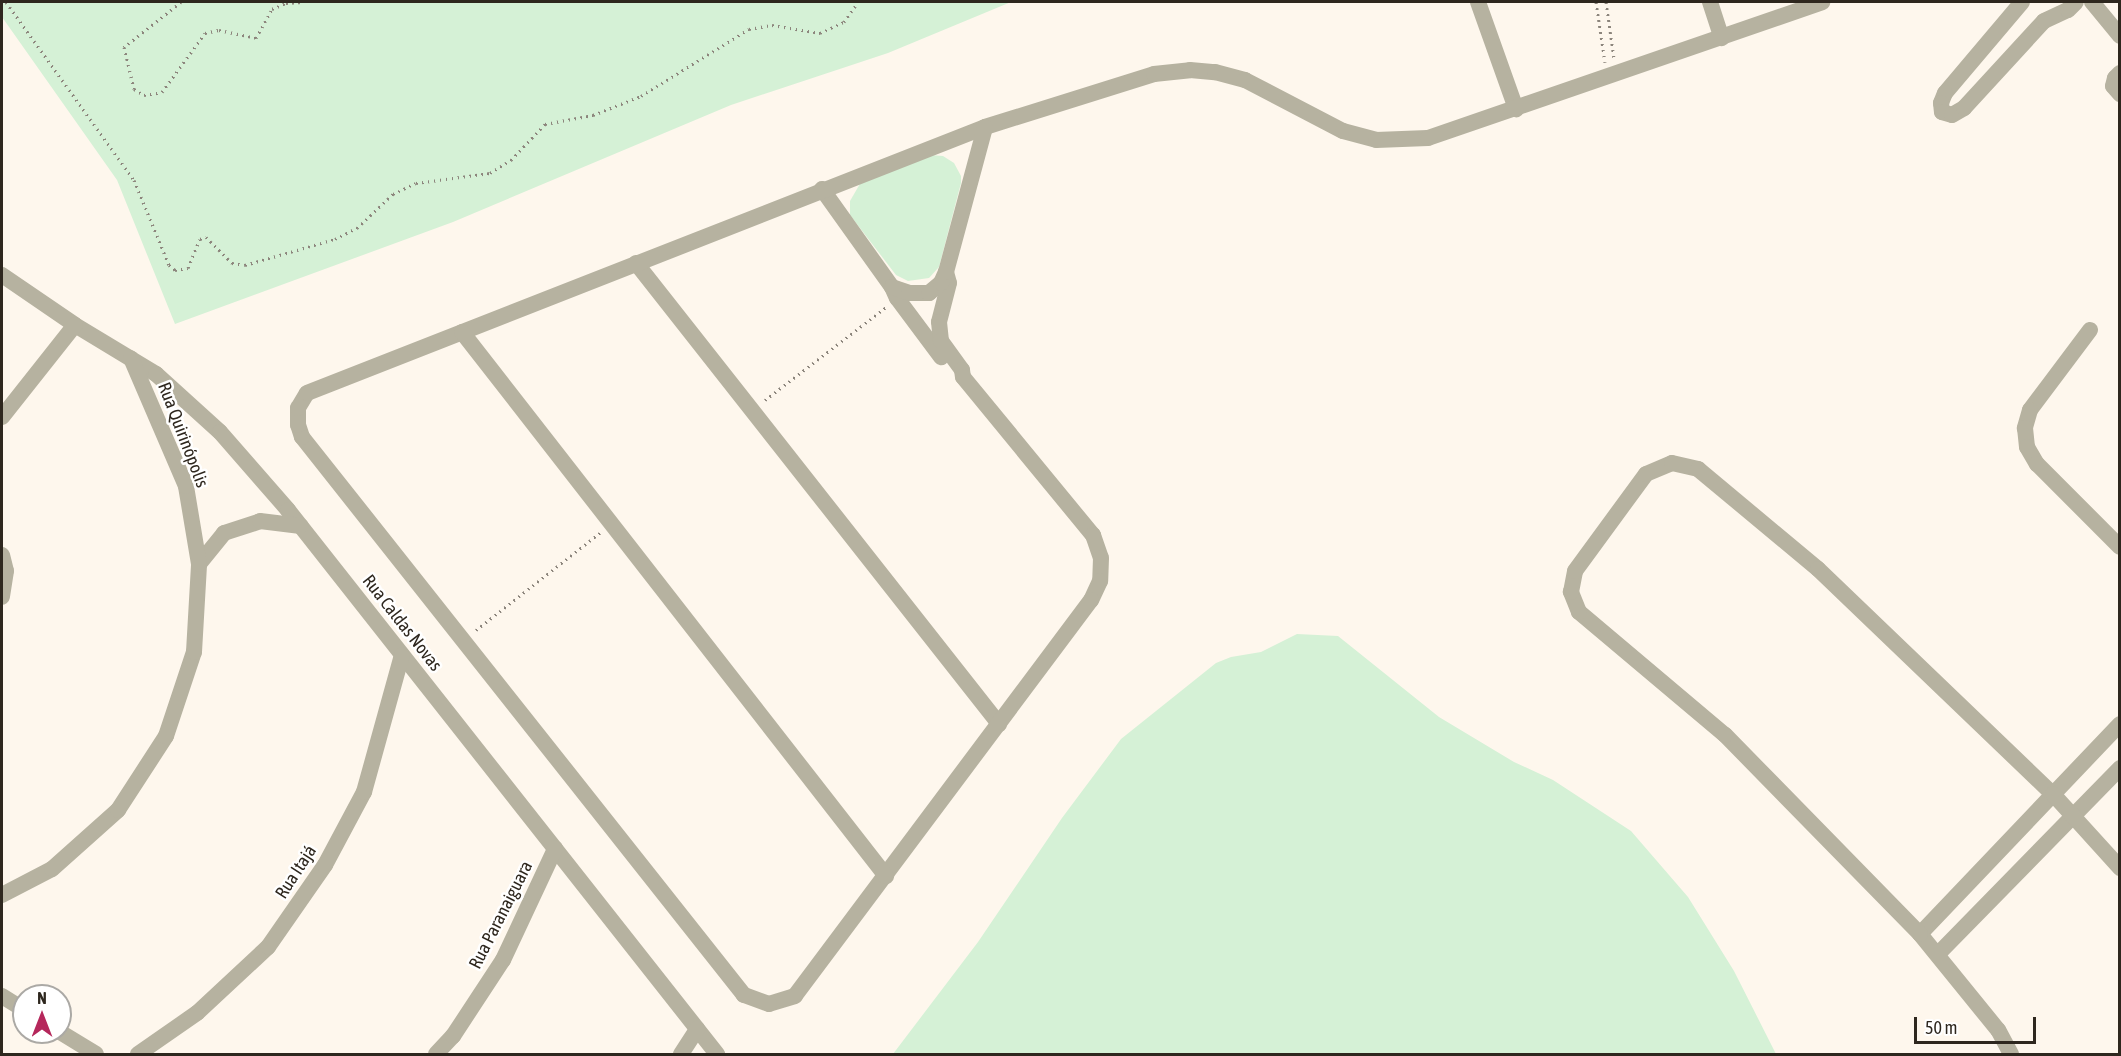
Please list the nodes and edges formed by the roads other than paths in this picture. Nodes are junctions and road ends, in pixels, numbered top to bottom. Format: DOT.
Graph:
graph roads {
  1 [pos="1478,2"];
  2 [pos="1710,2"];
  3 [pos="1822,2"];
  4 [pos="2022,2"];
  5 [pos="2076,2"];
  6 [pos="2092,2"];
  7 [pos="2120,36"];
  8 [pos="1722,38"];
  9 [pos="2120,73"];
  10 [pos="2120,94"];
  11 [pos="1516,109"];
  12 [pos="985,127"];
  13 [pos="822,189"];
  14 [pos="636,263"];
  15 [pos="946,272"];
  16 [pos="2,275"];
  17 [pos="894,292"];
  18 [pos="75,325"];
  19 [pos="2090,330"];
  20 [pos="462,332"];
  21 [pos="130,357"];
  22 [pos="963,377"];
  23 [pos="2,417"];
  24 [pos="301,526"];
  25 [pos="2120,547"];
  26 [pos="2,555"];
  27 [pos="199,564"];
  28 [pos="2,597"];
  29 [pos="402,655"];
  30 [pos="999,724"];
  31 [pos="2120,724"];
  32 [pos="2120,768"];
  33 [pos="2053,794"];
  34 [pos="2073,816"];
  35 [pos="555,849"];
  36 [pos="2120,868"];
  37 [pos="886,876"];
  38 [pos="2,896"];
  39 [pos="1920,934"];
  40 [pos="1939,953"];
  41 [pos="697,1029"];
  42 [pos="72,1039"];
  43 [pos="96,1054"];
  44 [pos="138,1054"];
  45 [pos="436,1054"];
  46 [pos="681,1054"];
  47 [pos="717,1054"];
  48 [pos="2011,1054"];
  1 -- 11 [label="street"];
  2 -- 8 [label="street"];
  3 -- 8 [label="street"];
  4 -- 5 [label="street"];
  6 -- 7 [label="street"];
  8 -- 11 [label="street"];
  9 -- 10 [label="street"];
  11 -- 12 [label="street"];
  12 -- 13 [label="street"];
  12 -- 15 [label="street"];
  13 -- 14 [label="street"];
  13 -- 17 [label="street"];
  14 -- 20 [label="street"];
  14 -- 30 [label="street"];
  15 -- 17 [label="street"];
  15 -- 22 [label="street"];
  16 -- 18 [label="street, Rua Caldas Novas"];
  17 -- 22 [label="street"];
  18 -- 21 [label="street, Rua Caldas Novas"];
  18 -- 23 [label="street"];
  19 -- 25 [label="street"];
  20 -- 37 [label="street"];
  20 -- 37 [label="street"];
  21 -- 24 [label="street, Rua Caldas Novas"];
  21 -- 27 [label="street, Rua Quirinópolis"];
  22 -- 30 [label="street"];
  24 -- 27 [label="street"];
  24 -- 29 [label="street, Rua Caldas Novas"];
  26 -- 28 [label="street"];
  27 -- 38 [label="street, Rua Quirinópolis"];
  29 -- 35 [label="street, Rua Caldas Novas"];
  29 -- 44 [label="street, Rua Itajá"];
  30 -- 37 [label="street"];
  31 -- 33 [label="street"];
  32 -- 34 [label="street"];
  33 -- 34 [label="street"];
  33 -- 39 [label="street"];
  33 -- 39 [label="street"];
  34 -- 36 [label="street"];
  34 -- 40 [label="street"];
  35 -- 41 [label="street, Rua Caldas Novas"];
  35 -- 45 [label="street, Rua Paranaiguara"];
  39 -- 40 [label="street"];
  40 -- 48 [label="street"];
  41 -- 46 [label="street"];
  41 -- 47 [label="street, Rua Caldas Novas"];
  42 -- 43 [label="street"];
}
